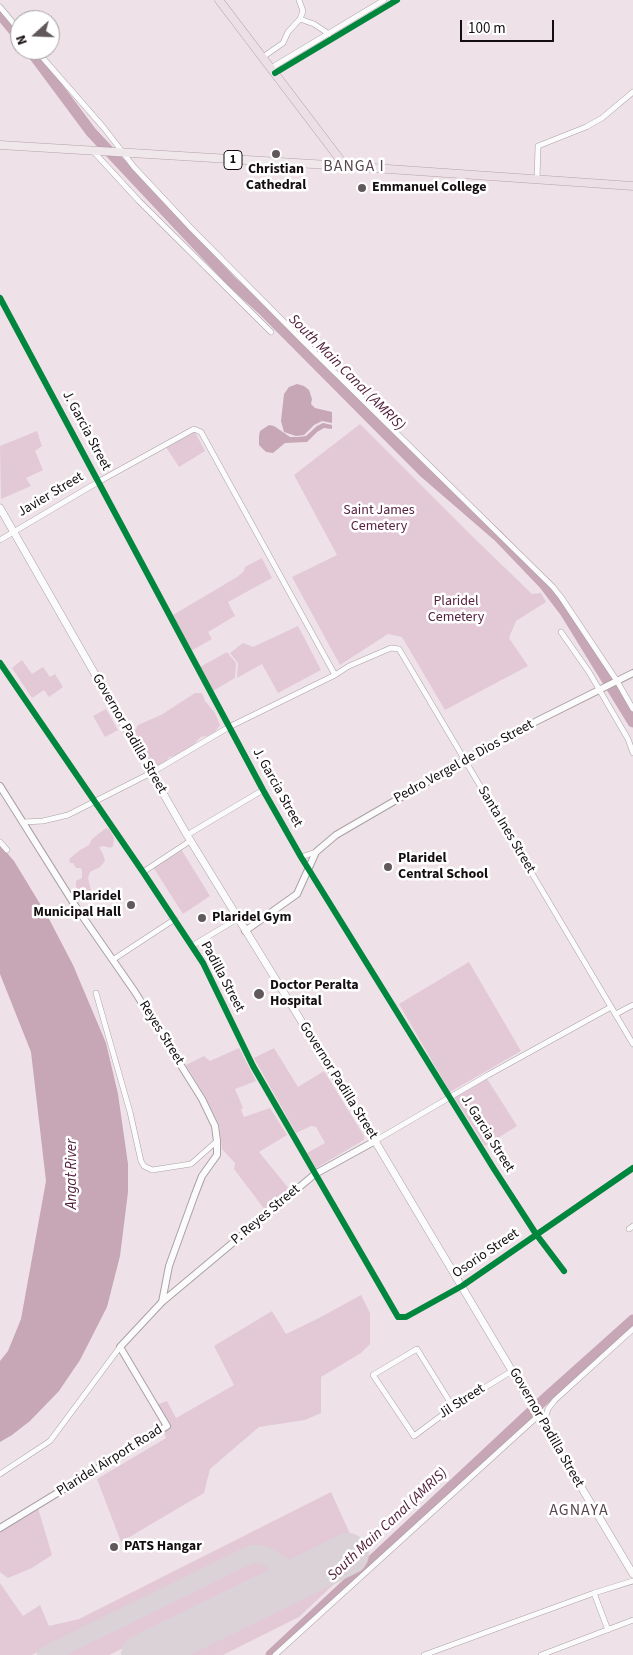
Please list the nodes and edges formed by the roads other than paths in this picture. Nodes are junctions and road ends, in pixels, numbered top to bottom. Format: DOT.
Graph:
graph roads {
  1 [pos="219,0"];
  2 [pos="300,0"];
  3 [pos="384,0"];
  4 [pos="397,0"];
  5 [pos="0,7"];
  6 [pos="10,19"];
  7 [pos="300,19"];
  8 [pos="328,34"];
  9 [pos="263,57"];
  10 [pos="45,60"];
  11 [pos="289,61"];
  12 [pos="273,70"];
  13 [pos="633,92"];
  14 [pos="0,145"];
  15 [pos="94,150"];
  16 [pos="120,151"];
  17 [pos="345,166"];
  18 [pos="536,180"];
  19 [pos="633,186"];
  20 [pos="0,298"];
  21 [pos="270,332"];
  22 [pos="98,482"];
  23 [pos="0,508"];
  24 [pos="13,532"];
  25 [pos="0,540"];
  26 [pos="561,632"];
  27 [pos="0,663"];
  28 [pos="633,673"];
  29 [pos="335,675"];
  30 [pos="617,682"];
  31 [pos="603,689"];
  32 [pos="633,709"];
  33 [pos="229,728"];
  34 [pos="633,753"];
  35 [pos="465,760"];
  36 [pos="151,773"];
  37 [pos="0,786"];
  38 [pos="263,790"];
  39 [pos="94,802"];
  40 [pos="24,822"];
  41 [pos="188,838"];
  42 [pos="0,842"];
  43 [pos="8,850"];
  44 [pos="316,852"];
  45 [pos="301,857"];
  46 [pos="308,868"];
  47 [pos="143,872"];
  48 [pos="174,919"];
  49 [pos="237,919"];
  50 [pos="245,931"];
  51 [pos="192,946"];
  52 [pos="114,959"];
  53 [pos="96,993"];
  54 [pos="633,1005"];
  55 [pos="611,1007"];
  56 [pos="616,1014"];
  57 [pos="633,1044"];
  58 [pos="450,1097"];
  59 [pos="217,1141"];
  60 [pos="375,1141"];
  61 [pos="633,1168"];
  62 [pos="315,1174"];
  63 [pos="536,1234"];
  64 [pos="564,1272"];
  65 [pos="462,1286"];
  66 [pos="162,1302"];
  67 [pos="398,1317"];
  68 [pos="633,1329"];
  69 [pos="120,1347"];
  70 [pos="512,1371"];
  71 [pos="454,1407"];
  72 [pos="538,1416"];
  73 [pos="543,1424"];
  74 [pos="0,1474"];
  75 [pos="0,1528"];
  76 [pos="633,1574"];
  77 [pos="633,1581"];
  78 [pos="594,1593"];
  79 [pos="633,1620"];
  80 [pos="608,1630"];
  81 [pos="275,1655"];
  82 [pos="424,1655"];
  83 [pos="541,1655"];
  1 -- 9 [label="highway"];
  2 -- 7 [label="street"];
  3 -- 8 [label="street"];
  4 -- 11 [label="street"];
  5 -- 6 [label="street"];
  7 -- 8 [label="street"];
  7 -- 9 [label="street"];
  8 -- 11 [label="street"];
  9 -- 12 [label="highway"];
  10 -- 16 [label="street"];
  11 -- 12 [label="street"];
  12 -- 17 [label="highway"];
  13 -- 18 [label="street"];
  14 -- 15 [label="main road, 1"];
  15 -- 16 [label="main road, 1"];
  15 -- 21 [label="street"];
  16 -- 17 [label="main road, 1"];
  16 -- 30 [label="street"];
  17 -- 18 [label="highway, 1"];
  18 -- 19 [label="highway, 1"];
  20 -- 22 [label="street, J. Garcia Street"];
  22 -- 24 [label="street, Javier Street"];
  22 -- 29 [label="street, Javier Street"];
  22 -- 33 [label="street, J. Garcia Street"];
  23 -- 24 [label="main road, Governor Padilla Street"];
  24 -- 25 [label="street, Javier Street"];
  24 -- 36 [label="main road, Governor Padilla Street"];
  26 -- 31 [label="street"];
  27 -- 39 [label="street, Padilla Street"];
  28 -- 30 [label="street, Pedro Vergel de Dios Street"];
  29 -- 33 [label="street, Santa Ines Street"];
  29 -- 35 [label="street, Santa Ines Street"];
  30 -- 31 [label="street, Pedro Vergel de Dios Street"];
  30 -- 32 [label="street"];
  31 -- 34 [label="street"];
  31 -- 35 [label="street, Pedro Vergel de Dios Street"];
  33 -- 36 [label="street, Santa Ines Street"];
  33 -- 38 [label="street, J. Garcia Street"];
  35 -- 44 [label="street, Pedro Vergel de Dios Street"];
  35 -- 55 [label="street, Santa Ines Street"];
  36 -- 39 [label="street, Santa Ines Street"];
  36 -- 41 [label="main road, Governor Padilla Street"];
  37 -- 40 [label="street, Reyes Street"];
  38 -- 41 [label="street"];
  38 -- 45 [label="street, J. Garcia Street"];
  39 -- 40 [label="street, Santa Ines Street"];
  39 -- 47 [label="street, Padilla Street"];
  40 -- 52 [label="street, Reyes Street"];
  41 -- 47 [label="street"];
  41 -- 49 [label="main road, Governor Padilla Street"];
  42 -- 43 [label="street"];
  44 -- 45 [label="street, Pedro Vergel de Dios Street"];
  44 -- 46 [label="street, Pedro Vergel de Dios Street"];
  45 -- 46 [label="street, J. Garcia Street"];
  46 -- 50 [label="street, Pedro Vergel de Dios Street"];
  46 -- 58 [label="street, J. Garcia Street"];
  47 -- 48 [label="street, Padilla Street"];
  48 -- 51 [label="street, Padilla Street"];
  48 -- 52 [label="street"];
  49 -- 50 [label="main road, Governor Padilla Street"];
  49 -- 51 [label="street"];
  50 -- 60 [label="main road, Governor Padilla Street"];
  51 -- 62 [label="street, Padilla Street"];
  52 -- 59 [label="street, Reyes Street"];
  53 -- 59 [label="street"];
  54 -- 56 [label="street"];
  55 -- 56 [label="street, Santa Ines Street"];
  55 -- 58 [label="street, P. Reyes Street"];
  56 -- 57 [label="street, Santa Ines Street"];
  58 -- 60 [label="street, P. Reyes Street"];
  58 -- 63 [label="street, J. Garcia Street"];
  59 -- 66 [label="street"];
  60 -- 62 [label="street, P. Reyes Street"];
  60 -- 65 [label="main road, Governor Padilla Street"];
  61 -- 63 [label="street, Osorio Street"];
  62 -- 66 [label="street, P. Reyes Street"];
  62 -- 67 [label="street, Padilla Street"];
  63 -- 64 [label="street, J. Garcia Street"];
  63 -- 65 [label="street, Osorio Street"];
  65 -- 67 [label="street, Osorio Street"];
  65 -- 70 [label="main road, Governor Padilla Street"];
  66 -- 69 [label="street, P. Reyes Street"];
  68 -- 73 [label="street"];
  69 -- 74 [label="street, P. Reyes Street"];
  69 -- 75 [label="street, Plaridel Airport Road"];
  70 -- 71 [label="street, Jil Street"];
  70 -- 72 [label="main road, Governor Padilla Street"];
  71 -- 71 [label="street, Jil Street"];
  72 -- 73 [label="main road, Governor Padilla Street"];
  72 -- 81 [label="street"];
  73 -- 76 [label="main road, Governor Padilla Street"];
  77 -- 78 [label="street"];
  78 -- 80 [label="street"];
  78 -- 82 [label="street"];
  79 -- 80 [label="street"];
  80 -- 83 [label="street"];
}
